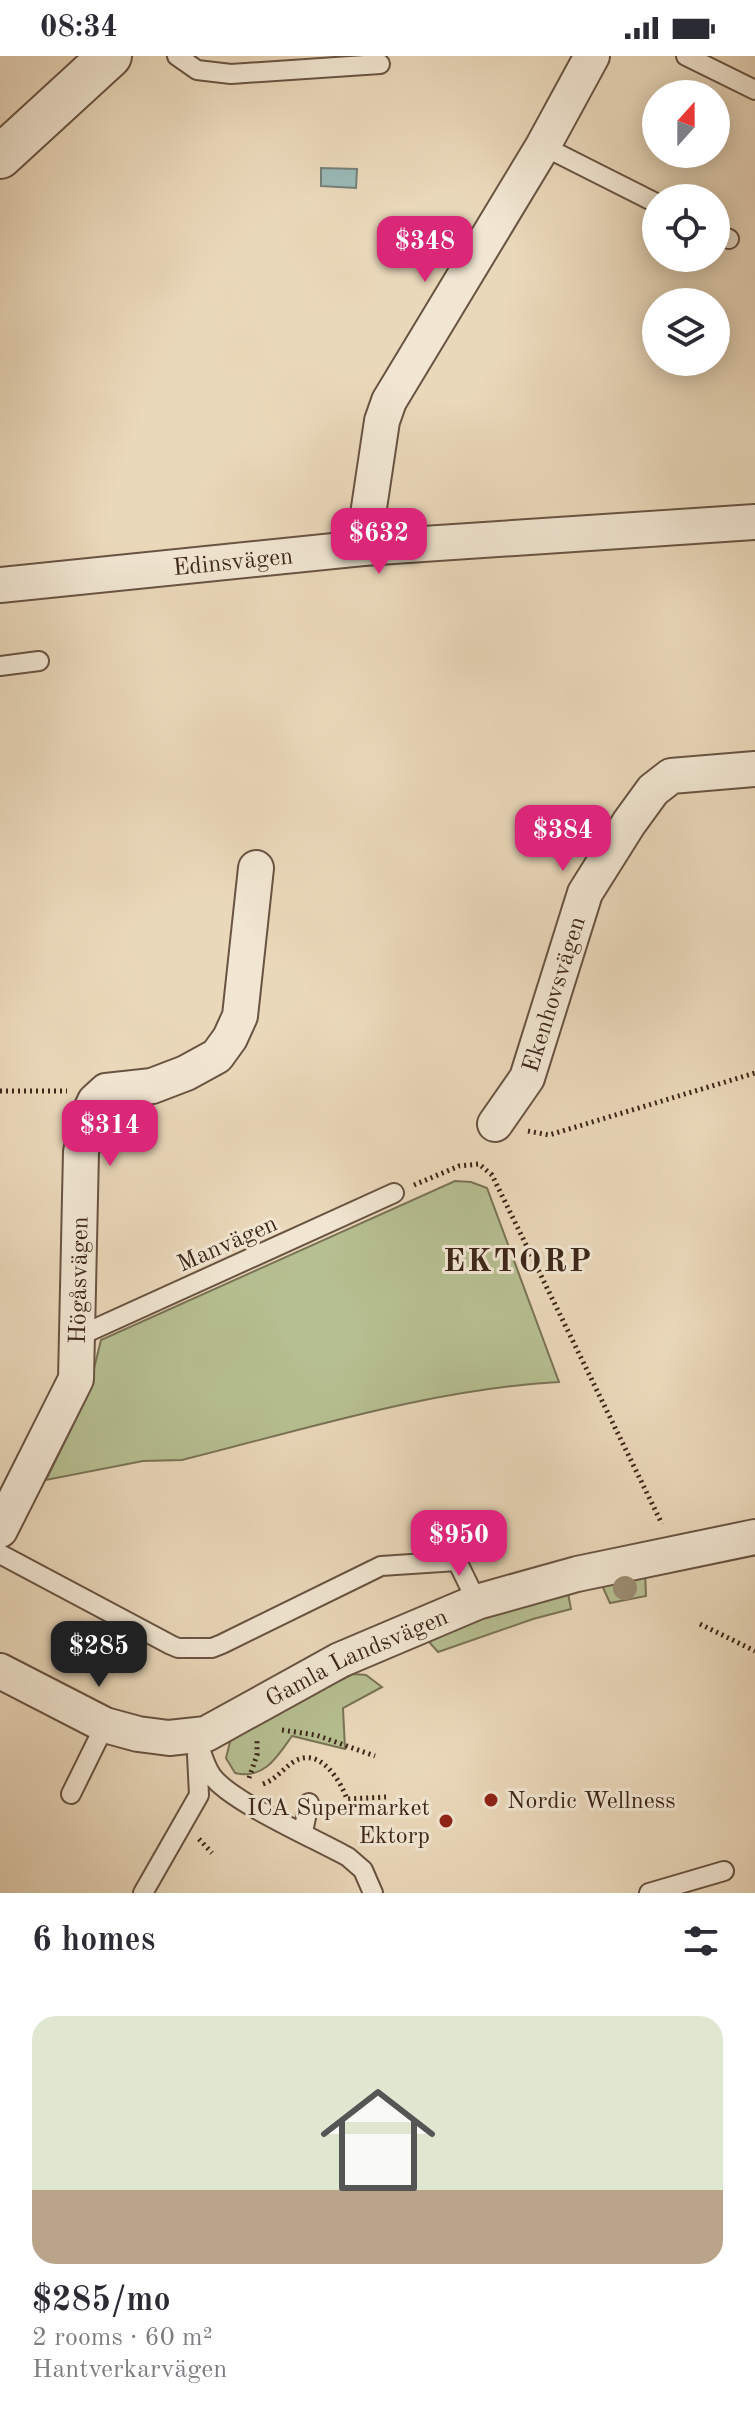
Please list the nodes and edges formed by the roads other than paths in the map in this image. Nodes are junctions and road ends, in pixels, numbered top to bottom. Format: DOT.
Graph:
graph roads {
  1 [pos="110,56"];
  2 [pos="177,56"];
  3 [pos="592,56"];
  4 [pos="686,56"];
  5 [pos="380,64"];
  6 [pos="755,90"];
  7 [pos="543,146"];
  8 [pos="0,157"];
  9 [pos="642,196"];
  10 [pos="755,522"];
  11 [pos="363,548"];
  12 [pos="0,585"];
  13 [pos="39,661"];
  14 [pos="0,666"];
  15 [pos="755,769"];
  16 [pos="256,868"];
  17 [pos="495,1124"];
  18 [pos="394,1193"];
  19 [pos="79,1336"];
  20 [pos="0,1530"];
  21 [pos="755,1537"];
  22 [pos="0,1554"];
  23 [pos="477,1602"];
  24 [pos="0,1671"];
  25 [pos="105,1725"];
  26 [pos="196,1735"];
  27 [pos="71,1794"];
  28 [pos="309,1803"];
  29 [pos="303,1832"];
  30 [pos="724,1871"];
  31 [pos="143,1893"];
  32 [pos="373,1893"];
  33 [pos="649,1893"];
  1 -- 8 [label="street"];
  2 -- 5 [label="lane"];
  3 -- 7 [label="street"];
  4 -- 6 [label="lane"];
  7 -- 9 [label="lane"];
  7 -- 11 [label="street"];
  10 -- 11 [label="street, Edinsvägen"];
  11 -- 12 [label="street, Edinsvägen"];
  13 -- 14 [label="lane"];
  15 -- 17 [label="street, Ekenhovsvägen"];
  16 -- 19 [label="street, Högåsvägen"];
  18 -- 19 [label="lane, Manvägen"];
  19 -- 20 [label="street, Högåsvägen"];
  21 -- 23 [label="street, Gamla Landsvägen"];
  22 -- 23 [label="lane"];
  23 -- 26 [label="street, Gamla Landsvägen"];
  24 -- 25 [label="street"];
  25 -- 26 [label="street"];
  25 -- 27 [label="lane"];
  26 -- 29 [label="lane"];
  26 -- 31 [label="lane"];
  28 -- 29 [label="lane"];
  29 -- 32 [label="lane"];
  30 -- 33 [label="lane"];
}
